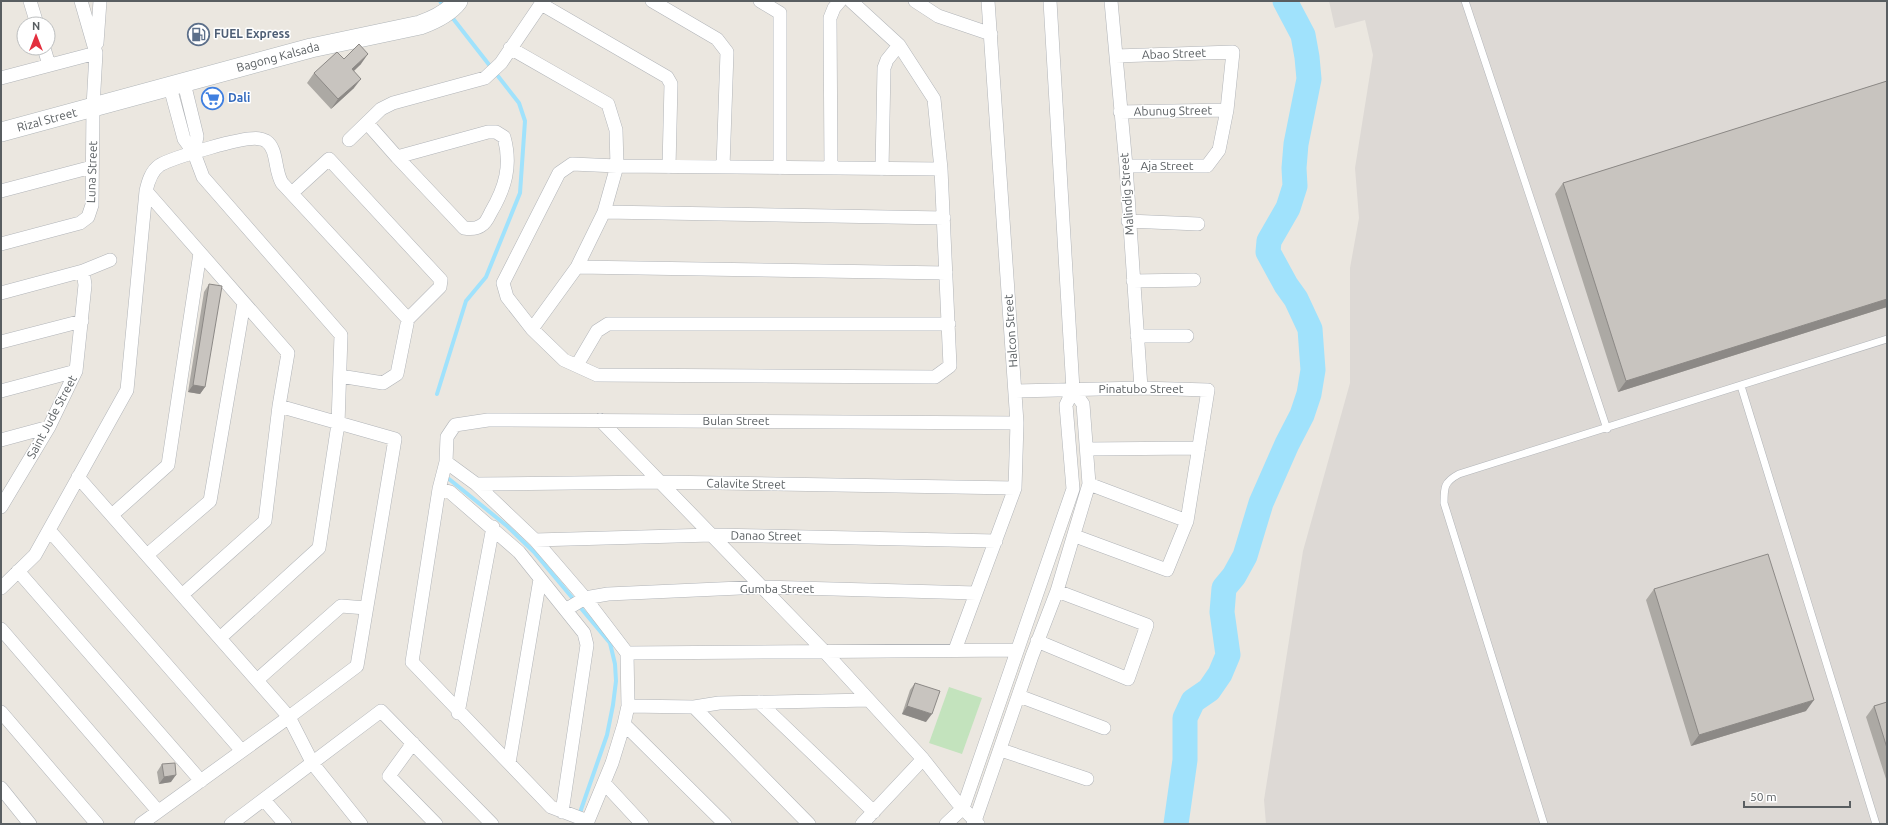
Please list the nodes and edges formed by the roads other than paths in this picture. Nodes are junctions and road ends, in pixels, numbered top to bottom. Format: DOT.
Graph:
graph roads {
  1 [pos="30,1"];
  2 [pos="82,1"];
  3 [pos="100,1"];
  4 [pos="652,1"];
  5 [pos="760,1"];
  6 [pos="840,1"];
  7 [pos="851,1"];
  8 [pos="915,1"];
  9 [pos="988,1"];
  10 [pos="1050,1"];
  11 [pos="1111,1"];
  12 [pos="1465,1"];
  13 [pos="542,2"];
  14 [pos="451,8"];
  15 [pos="35,16"];
  16 [pos="991,34"];
  17 [pos="899,45"];
  18 [pos="510,48"];
  19 [pos="96,53"];
  20 [pos="46,56"];
  21 [pos="1116,56"];
  22 [pos="49,65"];
  23 [pos="2,75"];
  24 [pos="177,85"];
  25 [pos="93,107"];
  26 [pos="1227,110"];
  27 [pos="1120,112"];
  28 [pos="367,123"];
  29 [pos="1,132"];
  30 [pos="349,140"];
  31 [pos="194,153"];
  32 [pos="398,157"];
  33 [pos="617,166"];
  34 [pos="1126,166"];
  35 [pos="92,167"];
  36 [pos="669,167"];
  37 [pos="723,167"];
  38 [pos="780,168"];
  39 [pos="831,168"];
  40 [pos="882,169"];
  41 [pos="941,169"];
  42 [pos="1,191"];
  43 [pos="146,191"];
  44 [pos="293,192"];
  45 [pos="604,212"];
  46 [pos="944,218"];
  47 [pos="1128,221"];
  48 [pos="1198,224"];
  49 [pos="1,244"];
  50 [pos="200,253"];
  51 [pos="110,260"];
  52 [pos="577,267"];
  53 [pos="83,271"];
  54 [pos="946,273"];
  55 [pos="1194,280"];
  56 [pos="1133,282"];
  57 [pos="1,293"];
  58 [pos="244,303"];
  59 [pos="408,319"];
  60 [pos="82,320"];
  61 [pos="949,324"];
  62 [pos="532,329"];
  63 [pos="1137,336"];
  64 [pos="1187,336"];
  65 [pos="1887,339"];
  66 [pos="1,342"];
  67 [pos="578,365"];
  68 [pos="76,371"];
  69 [pos="340,376"];
  70 [pos="1741,386"];
  71 [pos="1141,388"];
  72 [pos="1073,390"];
  73 [pos="1,391"];
  74 [pos="1015,391"];
  75 [pos="279,406"];
  76 [pos="600,420"];
  77 [pos="1017,423"];
  78 [pos="338,424"];
  79 [pos="48,427"];
  80 [pos="1607,429"];
  81 [pos="1,440"];
  82 [pos="1199,448"];
  83 [pos="1087,449"];
  84 [pos="446,462"];
  85 [pos="78,477"];
  86 [pos="660,482"];
  87 [pos="476,484"];
  88 [pos="1089,484"];
  89 [pos="15,485"];
  90 [pos="1015,488"];
  91 [pos="1,489"];
  92 [pos="440,489"];
  93 [pos="1,507"];
  94 [pos="112,515"];
  95 [pos="1187,521"];
  96 [pos="493,527"];
  97 [pos="48,530"];
  98 [pos="712,535"];
  99 [pos="1075,536"];
  100 [pos="536,540"];
  101 [pos="996,541"];
  102 [pos="147,555"];
  103 [pos="18,571"];
  104 [pos="540,579"];
  105 [pos="762,587"];
  106 [pos="1,588"];
  107 [pos="1057,591"];
  108 [pos="976,593"];
  109 [pos="182,595"];
  110 [pos="576,603"];
  111 [pos="366,608"];
  112 [pos="1,629"];
  113 [pos="220,638"];
  114 [pos="1037,641"];
  115 [pos="955,650"];
  116 [pos="1017,650"];
  117 [pos="824,651"];
  118 [pos="627,653"];
  119 [pos="257,680"];
  120 [pos="1019,696"];
  121 [pos="869,700"];
  122 [pos="759,702"];
  123 [pos="628,706"];
  124 [pos="694,707"];
  125 [pos="1,712"];
  126 [pos="458,713"];
  127 [pos="289,717"];
  128 [pos="624,724"];
  129 [pos="1104,728"];
  130 [pos="412,743"];
  131 [pos="1001,750"];
  132 [pos="242,751"];
  133 [pos="923,759"];
  134 [pos="510,763"];
  135 [pos="313,764"];
  136 [pos="1087,779"];
  137 [pos="201,781"];
  138 [pos="605,784"];
  139 [pos="1,788"];
  140 [pos="264,800"];
  141 [pos="963,808"];
  142 [pos="158,811"];
  143 [pos="562,812"];
  144 [pos="874,812"];
  145 [pos="485,822"];
  146 [pos="975,823"];
  147 [pos="30,824"];
  148 [pos="97,824"];
  149 [pos="141,824"];
  150 [pos="231,824"];
  151 [pos="284,824"];
  152 [pos="361,824"];
  153 [pos="436,824"];
  154 [pos="642,824"];
  155 [pos="725,824"];
  156 [pos="809,824"];
  157 [pos="862,824"];
  158 [pos="946,824"];
  159 [pos="1544,824"];
  160 [pos="1876,824"];
  1 -- 15 [label="street"];
  2 -- 19 [label="street"];
  3 -- 19 [label="street, Luna Street"];
  4 -- 37 [label="street"];
  5 -- 38 [label="street"];
  6 -- 39 [label="street"];
  7 -- 17 [label="street"];
  8 -- 16 [label="street"];
  9 -- 16 [label="street, Halcon Street"];
  10 -- 72 [label="street"];
  11 -- 21 [label="street, Malindig Street"];
  12 -- 80 [label="lane"];
  13 -- 18 [label="street"];
  13 -- 36 [label="street"];
  14 -- 24 [label="street, Bagong Kalsada"];
  16 -- 74 [label="street, Halcon Street"];
  17 -- 40 [label="street"];
  17 -- 41 [label="street"];
  18 -- 28 [label="street"];
  18 -- 33 [label="street"];
  19 -- 22 [label="street"];
  19 -- 25 [label="street, Luna Street"];
  20 -- 22 [label="street"];
  21 -- 26 [label="street, Abao Street"];
  21 -- 27 [label="street, Malindig Street"];
  22 -- 23 [label="street"];
  24 -- 25 [label="street, Bagong Kalsada"];
  24 -- 31 [label="street"];
  25 -- 29 [label="street, Rizal Street"];
  25 -- 35 [label="street, Luna Street"];
  26 -- 27 [label="street, Abunug Street"];
  26 -- 34 [label="street, Aja Street"];
  27 -- 34 [label="street, Malindig Street"];
  28 -- 30 [label="street"];
  28 -- 32 [label="street"];
  31 -- 43 [label="street"];
  31 -- 44 [label="street"];
  31 -- 69 [label="street"];
  32 -- 32 [label="street"];
  33 -- 36 [label="street"];
  33 -- 45 [label="street"];
  33 -- 62 [label="street"];
  34 -- 47 [label="street, Malindig Street"];
  35 -- 42 [label="street"];
  35 -- 49 [label="street, Luna Street"];
  36 -- 37 [label="street"];
  37 -- 38 [label="street"];
  38 -- 39 [label="street"];
  39 -- 40 [label="street"];
  40 -- 41 [label="street"];
  41 -- 46 [label="street"];
  43 -- 50 [label="street"];
  43 -- 85 [label="street"];
  44 -- 59 [label="street"];
  44 -- 59 [label="street"];
  45 -- 46 [label="street"];
  45 -- 52 [label="street"];
  46 -- 54 [label="street"];
  47 -- 48 [label="street"];
  47 -- 56 [label="street, Malindig Street"];
  50 -- 58 [label="street"];
  50 -- 94 [label="street"];
  51 -- 53 [label="street"];
  52 -- 54 [label="street"];
  52 -- 62 [label="street"];
  53 -- 57 [label="street"];
  53 -- 60 [label="street, Saint Jude Street"];
  54 -- 61 [label="street"];
  55 -- 56 [label="street"];
  56 -- 63 [label="street, Malindig Street"];
  58 -- 75 [label="street"];
  58 -- 102 [label="street"];
  59 -- 69 [label="street"];
  60 -- 66 [label="street"];
  60 -- 68 [label="street, Saint Jude Street"];
  61 -- 67 [label="street"];
  61 -- 67 [label="street"];
  62 -- 67 [label="street"];
  63 -- 64 [label="street"];
  63 -- 71 [label="street, Malindig Street"];
  65 -- 70 [label="lane"];
  68 -- 73 [label="street"];
  68 -- 79 [label="street, Saint Jude Street"];
  69 -- 78 [label="street"];
  70 -- 80 [label="lane"];
  70 -- 160 [label="lane"];
  71 -- 72 [label="street, Pinatubo Street"];
  71 -- 82 [label="street, Pinatubo Street"];
  72 -- 74 [label="street, Pinatubo Street"];
  72 -- 83 [label="street"];
  72 -- 116 [label="street"];
  74 -- 77 [label="street, Halcon Street"];
  75 -- 78 [label="street"];
  75 -- 109 [label="street"];
  76 -- 77 [label="street, Bulan Street"];
  76 -- 84 [label="street, Bulan Street"];
  76 -- 86 [label="street"];
  77 -- 90 [label="street, Halcon Street"];
  78 -- 111 [label="street"];
  78 -- 113 [label="street"];
  79 -- 81 [label="street"];
  79 -- 89 [label="street, Saint Jude Street"];
  80 -- 159 [label="lane"];
  82 -- 83 [label="street"];
  82 -- 95 [label="street"];
  83 -- 88 [label="street"];
  84 -- 87 [label="street"];
  84 -- 92 [label="street"];
  85 -- 94 [label="street"];
  85 -- 97 [label="street"];
  86 -- 87 [label="street, Calavite Street"];
  86 -- 90 [label="street, Calavite Street"];
  86 -- 98 [label="street"];
  87 -- 100 [label="street"];
  88 -- 95 [label="street"];
  88 -- 99 [label="street"];
  89 -- 91 [label="street"];
  89 -- 93 [label="street, Saint Jude Street"];
  90 -- 101 [label="street, Halcon Street"];
  92 -- 96 [label="street"];
  92 -- 126 [label="street"];
  94 -- 102 [label="street"];
  95 -- 99 [label="street"];
  96 -- 104 [label="street"];
  96 -- 126 [label="street"];
  97 -- 103 [label="street"];
  97 -- 132 [label="street"];
  98 -- 100 [label="street, Danao Street"];
  98 -- 101 [label="street, Danao Street"];
  98 -- 105 [label="street"];
  99 -- 107 [label="street"];
  100 -- 110 [label="street"];
  101 -- 108 [label="street, Halcon Street"];
  102 -- 109 [label="street"];
  103 -- 106 [label="street"];
  103 -- 137 [label="street"];
  104 -- 110 [label="street"];
  104 -- 134 [label="street"];
  105 -- 108 [label="street, Gumba Street"];
  105 -- 110 [label="street, Gumba Street"];
  105 -- 117 [label="street"];
  107 -- 114 [label="street"];
  107 -- 114 [label="street"];
  108 -- 115 [label="street, Halcon Street"];
  109 -- 113 [label="street"];
  110 -- 118 [label="street"];
  110 -- 143 [label="street"];
  111 -- 119 [label="street"];
  111 -- 127 [label="street"];
  112 -- 142 [label="street"];
  113 -- 119 [label="street"];
  114 -- 120 [label="street"];
  115 -- 116 [label="street"];
  115 -- 117 [label="street"];
  116 -- 141 [label="street"];
  117 -- 118 [label="street"];
  117 -- 121 [label="street"];
  118 -- 123 [label="street"];
  119 -- 127 [label="street"];
  120 -- 129 [label="street"];
  120 -- 131 [label="street"];
  121 -- 122 [label="street"];
  121 -- 133 [label="street"];
  122 -- 124 [label="street"];
  122 -- 144 [label="street"];
  123 -- 124 [label="street"];
  123 -- 128 [label="street"];
  124 -- 156 [label="street"];
  125 -- 148 [label="street"];
  126 -- 134 [label="street"];
  127 -- 132 [label="street"];
  127 -- 135 [label="street"];
  128 -- 138 [label="street"];
  128 -- 155 [label="street"];
  130 -- 135 [label="street"];
  130 -- 145 [label="street"];
  130 -- 153 [label="street"];
  131 -- 136 [label="street"];
  131 -- 146 [label="street"];
  132 -- 137 [label="street"];
  133 -- 141 [label="street"];
  133 -- 144 [label="street"];
  134 -- 143 [label="street"];
  135 -- 140 [label="street"];
  135 -- 152 [label="street"];
  137 -- 142 [label="street"];
  138 -- 143 [label="street"];
  138 -- 154 [label="street"];
  139 -- 147 [label="street"];
  140 -- 150 [label="street"];
  140 -- 151 [label="street"];
  141 -- 146 [label="street"];
  141 -- 158 [label="street"];
  142 -- 149 [label="street"];
  144 -- 157 [label="street"];
}
